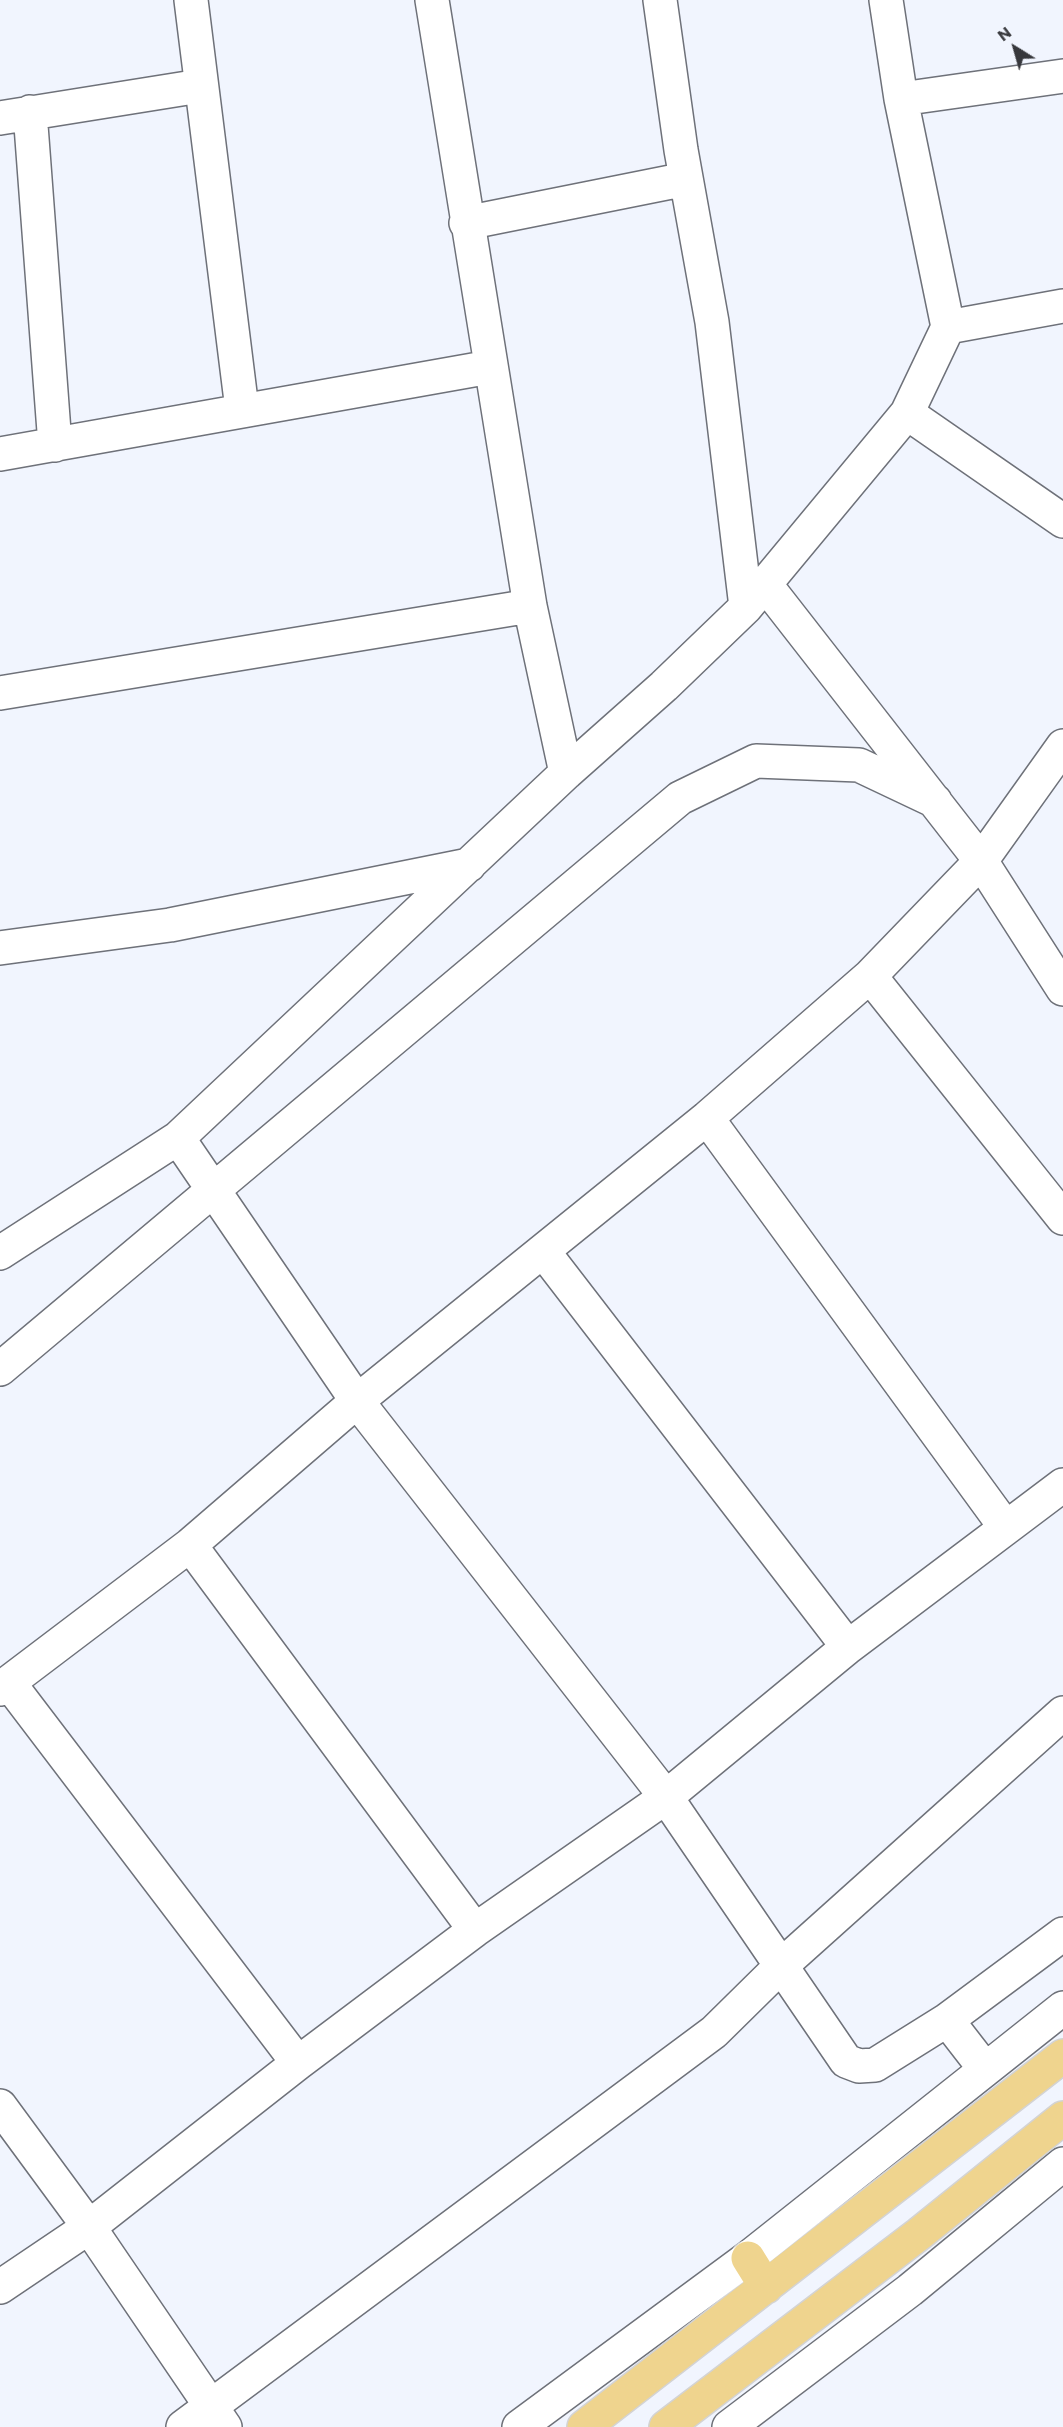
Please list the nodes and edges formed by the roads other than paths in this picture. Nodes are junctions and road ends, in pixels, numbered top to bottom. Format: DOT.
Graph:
graph roads {
  1 [pos="191,0"];
  2 [pos="432,0"];
  3 [pos="660,0"];
  4 [pos="886,0"];
  5 [pos="1063,76"];
  6 [pos="200,86"];
  7 [pos="901,99"];
  8 [pos="15,115"];
  9 [pos="686,179"];
  10 [pos="466,223"];
  11 [pos="1063,306"];
  12 [pos="948,327"];
  13 [pos="490,367"];
  14 [pos="242,409"];
  15 [pos="907,413"];
  16 [pos="55,445"];
  17 [pos="0,454"];
  18 [pos="1063,522"];
  19 [pos="756,595"];
  20 [pos="530,606"];
  21 [pos="0,693"];
  22 [pos="1063,746"];
  23 [pos="566,773"];
  24 [pos="935,801"];
  25 [pos="981,861"];
  26 [pos="469,865"];
  27 [pos="0,948"];
  28 [pos="870,976"];
  29 [pos="1063,989"];
  30 [pos="707,1118"];
  31 [pos="178,1138"];
  32 [pos="214,1190"];
  33 [pos="1063,1218"];
  34 [pos="543,1251"];
  35 [pos="0,1253"];
  36 [pos="0,1369"];
  37 [pos="357,1401"];
  38 [pos="1063,1485"];
  39 [pos="1006,1528"];
  40 [pos="190,1545"];
  41 [pos="848,1647"];
  42 [pos="4,1686"];
  43 [pos="1063,1713"];
  44 [pos="666,1797"];
  45 [pos="475,1930"];
  46 [pos="1063,1934"];
  47 [pos="782,1965"];
  48 [pos="1063,2008"];
  49 [pos="947,2020"];
  50 [pos="1063,2056"];
  51 [pos="298,2063"];
  52 [pos="985,2069"];
  53 [pos="0,2106"];
  54 [pos="1063,2118"];
  55 [pos="1063,2164"];
  56 [pos="88,2227"];
  57 [pos="748,2258"];
  58 [pos="766,2287"];
  59 [pos="0,2288"];
  60 [pos="218,2417"];
  61 [pos="682,2422"];
  62 [pos="183,2427"];
  63 [pos="519,2427"];
  64 [pos="584,2427"];
  65 [pos="729,2427"];
  1 -- 6 [label="street"];
  2 -- 10 [label="street"];
  3 -- 9 [label="street"];
  4 -- 7 [label="street"];
  5 -- 7 [label="street"];
  6 -- 8 [label="street"];
  6 -- 14 [label="street"];
  7 -- 12 [label="street"];
  8 -- 16 [label="street"];
  9 -- 10 [label="street"];
  9 -- 19 [label="street"];
  10 -- 13 [label="street"];
  11 -- 12 [label="street"];
  12 -- 15 [label="street"];
  13 -- 14 [label="street"];
  13 -- 20 [label="street"];
  14 -- 16 [label="street"];
  15 -- 18 [label="street"];
  15 -- 19 [label="street"];
  16 -- 17 [label="street"];
  19 -- 23 [label="street"];
  19 -- 24 [label="street"];
  20 -- 21 [label="street"];
  20 -- 23 [label="street"];
  22 -- 25 [label="street"];
  23 -- 26 [label="street"];
  24 -- 25 [label="street"];
  24 -- 32 [label="street"];
  25 -- 28 [label="street"];
  25 -- 29 [label="street"];
  26 -- 27 [label="street"];
  26 -- 31 [label="street"];
  28 -- 30 [label="street"];
  28 -- 33 [label="street"];
  30 -- 34 [label="street"];
  30 -- 39 [label="street"];
  31 -- 32 [label="street"];
  31 -- 35 [label="street"];
  32 -- 36 [label="street"];
  32 -- 37 [label="street"];
  34 -- 37 [label="street"];
  34 -- 41 [label="street"];
  37 -- 40 [label="street"];
  37 -- 44 [label="street"];
  38 -- 39 [label="street"];
  39 -- 41 [label="street"];
  40 -- 42 [label="street"];
  40 -- 45 [label="street"];
  41 -- 44 [label="street"];
  42 -- 51 [label="street"];
  43 -- 47 [label="street"];
  44 -- 45 [label="street"];
  44 -- 47 [label="street"];
  45 -- 51 [label="street"];
  46 -- 49 [label="street"];
  47 -- 49 [label="street"];
  47 -- 60 [label="street"];
  48 -- 52 [label="street"];
  49 -- 52 [label="street"];
  50 -- 58 [label="highway"];
  51 -- 56 [label="street"];
  52 -- 57 [label="street"];
  53 -- 56 [label="street"];
  54 -- 61 [label="highway"];
  55 -- 65 [label="street"];
  56 -- 59 [label="street"];
  56 -- 60 [label="street"];
  57 -- 58 [label="highway"];
  57 -- 63 [label="street"];
  58 -- 64 [label="highway"];
  60 -- 62 [label="street"];
}
